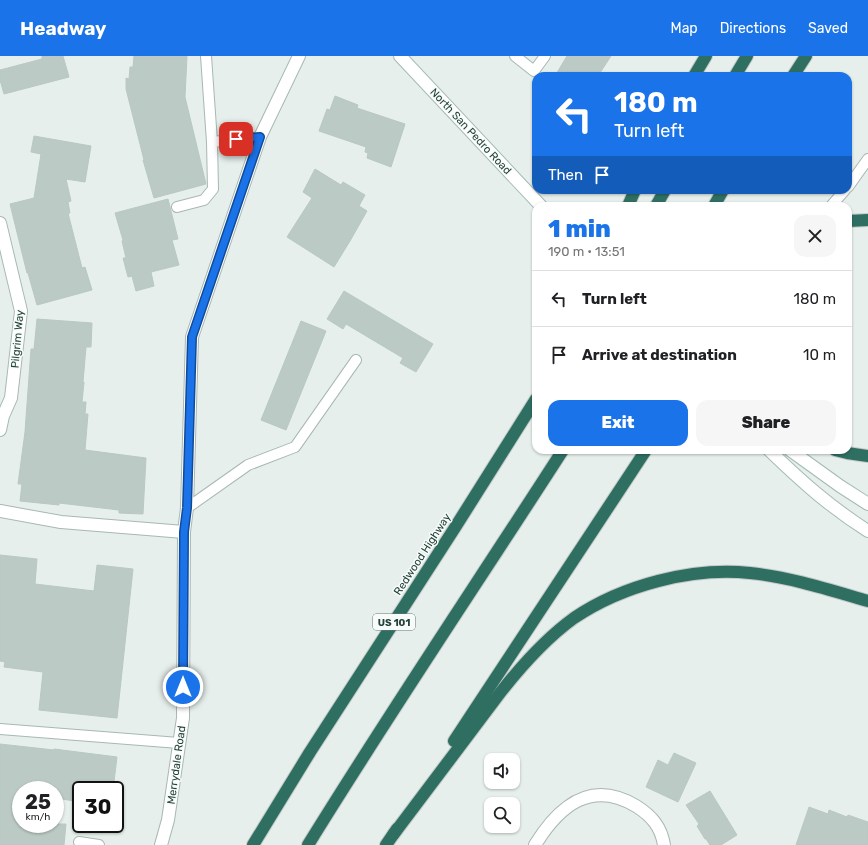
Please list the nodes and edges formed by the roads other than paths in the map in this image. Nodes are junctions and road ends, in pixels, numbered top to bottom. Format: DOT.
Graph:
graph roads {
  1 [pos="206,56"];
  2 [pos="299,56"];
  3 [pos="392,56"];
  4 [pos="400,56"];
  5 [pos="515,56"];
  6 [pos="545,56"];
  7 [pos="706,56"];
  8 [pos="747,56"];
  9 [pos="806,56"];
  10 [pos="409,65"];
  11 [pos="696,72"];
  12 [pos="737,72"];
  13 [pos="796,72"];
  14 [pos="260,137"];
  15 [pos="212,142"];
  16 [pos="868,159"];
  17 [pos="852,181"];
  18 [pos="842,194"];
  19 [pos="536,202"];
  20 [pos="834,202"];
  21 [pos="177,207"];
  22 [pos="868,220"];
  23 [pos="852,221"];
  24 [pos="0,224"];
  25 [pos="356,360"];
  26 [pos="532,405"];
  27 [pos="0,430"];
  28 [pos="560,454"];
  29 [pos="643,454"];
  30 [pos="773,454"];
  31 [pos="796,454"];
  32 [pos="852,454"];
  33 [pos="868,456"];
  34 [pos="868,504"];
  35 [pos="187,508"];
  36 [pos="0,510"];
  37 [pos="868,531"];
  38 [pos="184,532"];
  39 [pos="868,601"];
  40 [pos="0,730"];
  41 [pos="179,743"];
  42 [pos="393,835"];
  43 [pos="79,842"];
  44 [pos="99,845"];
  45 [pos="161,845"];
  46 [pos="253,845"];
  47 [pos="308,845"];
  48 [pos="386,845"];
  49 [pos="535,845"];
  50 [pos="664,845"];
  1 -- 15 [label="lane"];
  2 -- 14 [label="street, Merrydale Road"];
  3 -- 10 [label="street"];
  4 -- 10 [label="street, North San Pedro Road"];
  5 -- 6 [label="lane"];
  7 -- 11 [label="highway"];
  8 -- 12 [label="highway"];
  9 -- 13 [label="highway"];
  10 -- 19 [label="street, North San Pedro Road"];
  14 -- 15 [label="lane"];
  14 -- 35 [label="street, Merrydale Road"];
  15 -- 21 [label="lane"];
  16 -- 17 [label="lane"];
  18 -- 20 [label="lane"];
  22 -- 23 [label="highway"];
  24 -- 27 [label="street, Pilgrim Way"];
  25 -- 35 [label="lane"];
  26 -- 46 [label="highway, Redwood Highway / US 101"];
  28 -- 47 [label="highway"];
  29 -- 42 [label="highway"];
  30 -- 37 [label="street"];
  31 -- 34 [label="street"];
  32 -- 33 [label="highway"];
  35 -- 38 [label="street, Merrydale Road"];
  36 -- 38 [label="street"];
  38 -- 41 [label="street, Merrydale Road"];
  39 -- 42 [label="highway"];
  40 -- 41 [label="lane"];
  41 -- 45 [label="street, Merrydale Road"];
  42 -- 48 [label="highway"];
  43 -- 44 [label="lane"];
  49 -- 50 [label="street"];
}
